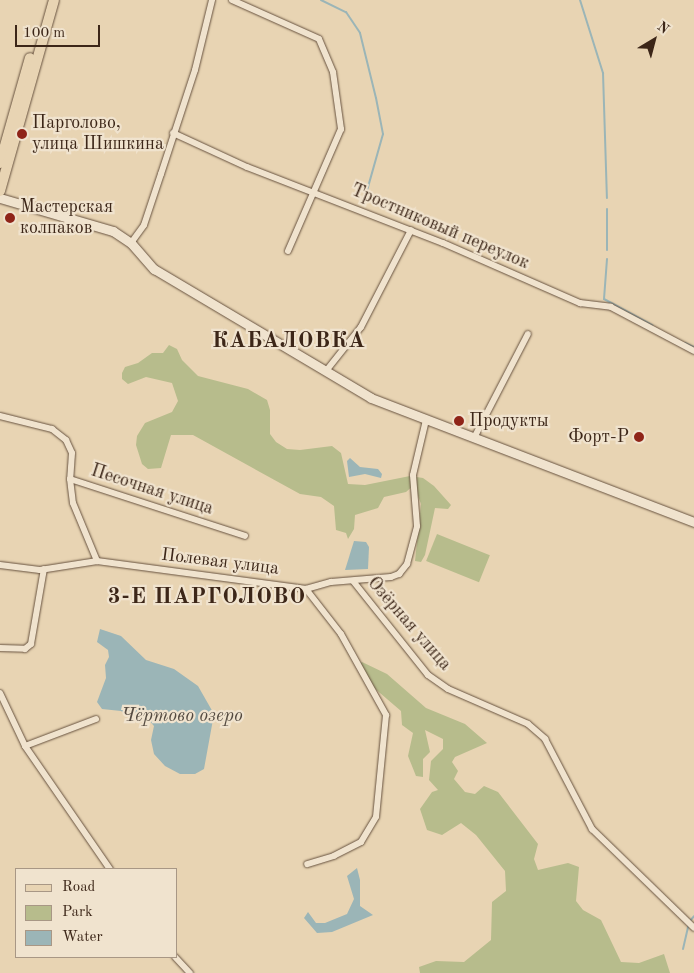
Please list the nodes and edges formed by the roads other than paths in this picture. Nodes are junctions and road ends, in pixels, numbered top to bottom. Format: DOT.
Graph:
graph roads {
  1 [pos="48,0"];
  2 [pos="54,0"];
  3 [pos="212,0"];
  4 [pos="232,0"];
  5 [pos="173,133"];
  6 [pos="0,162"];
  7 [pos="0,191"];
  8 [pos="316,192"];
  9 [pos="0,198"];
  10 [pos="411,230"];
  11 [pos="131,243"];
  12 [pos="288,251"];
  13 [pos="528,334"];
  14 [pos="694,351"];
  15 [pos="326,371"];
  16 [pos="0,416"];
  17 [pos="426,420"];
  18 [pos="474,438"];
  19 [pos="70,479"];
  20 [pos="694,522"];
  21 [pos="245,536"];
  22 [pos="97,561"];
  23 [pos="0,565"];
  24 [pos="44,570"];
  25 [pos="353,581"];
  26 [pos="306,589"];
  27 [pos="0,648"];
  28 [pos="0,693"];
  29 [pos="96,719"];
  30 [pos="25,746"];
  31 [pos="307,864"];
  32 [pos="109,868"];
  33 [pos="694,928"];
  34 [pos="176,958"];
  35 [pos="190,973"];
  1 -- 6 [label="main road"];
  2 -- 7 [label="main road"];
  3 -- 5 [label="street"];
  4 -- 8 [label="street"];
  5 -- 8 [label="street, Тростниковый переулок"];
  5 -- 11 [label="street"];
  8 -- 10 [label="street, Тростниковый переулок"];
  8 -- 12 [label="street"];
  9 -- 11 [label="street"];
  10 -- 14 [label="street, Тростниковый переулок"];
  10 -- 15 [label="street"];
  11 -- 15 [label="street"];
  13 -- 18 [label="street"];
  15 -- 17 [label="street"];
  16 -- 19 [label="street, Песочная улица"];
  17 -- 18 [label="street"];
  17 -- 25 [label="street"];
  18 -- 20 [label="street"];
  19 -- 21 [label="street, Песочная улица"];
  19 -- 22 [label="street"];
  22 -- 24 [label="street, Полевая улица"];
  22 -- 26 [label="street, Полевая улица"];
  23 -- 24 [label="street, Полевая улица"];
  24 -- 27 [label="street"];
  25 -- 26 [label="street"];
  25 -- 33 [label="street, Озёрная улица"];
  26 -- 31 [label="street"];
  28 -- 30 [label="street"];
  29 -- 30 [label="street"];
  30 -- 32 [label="street"];
  34 -- 35 [label="street"];
}
